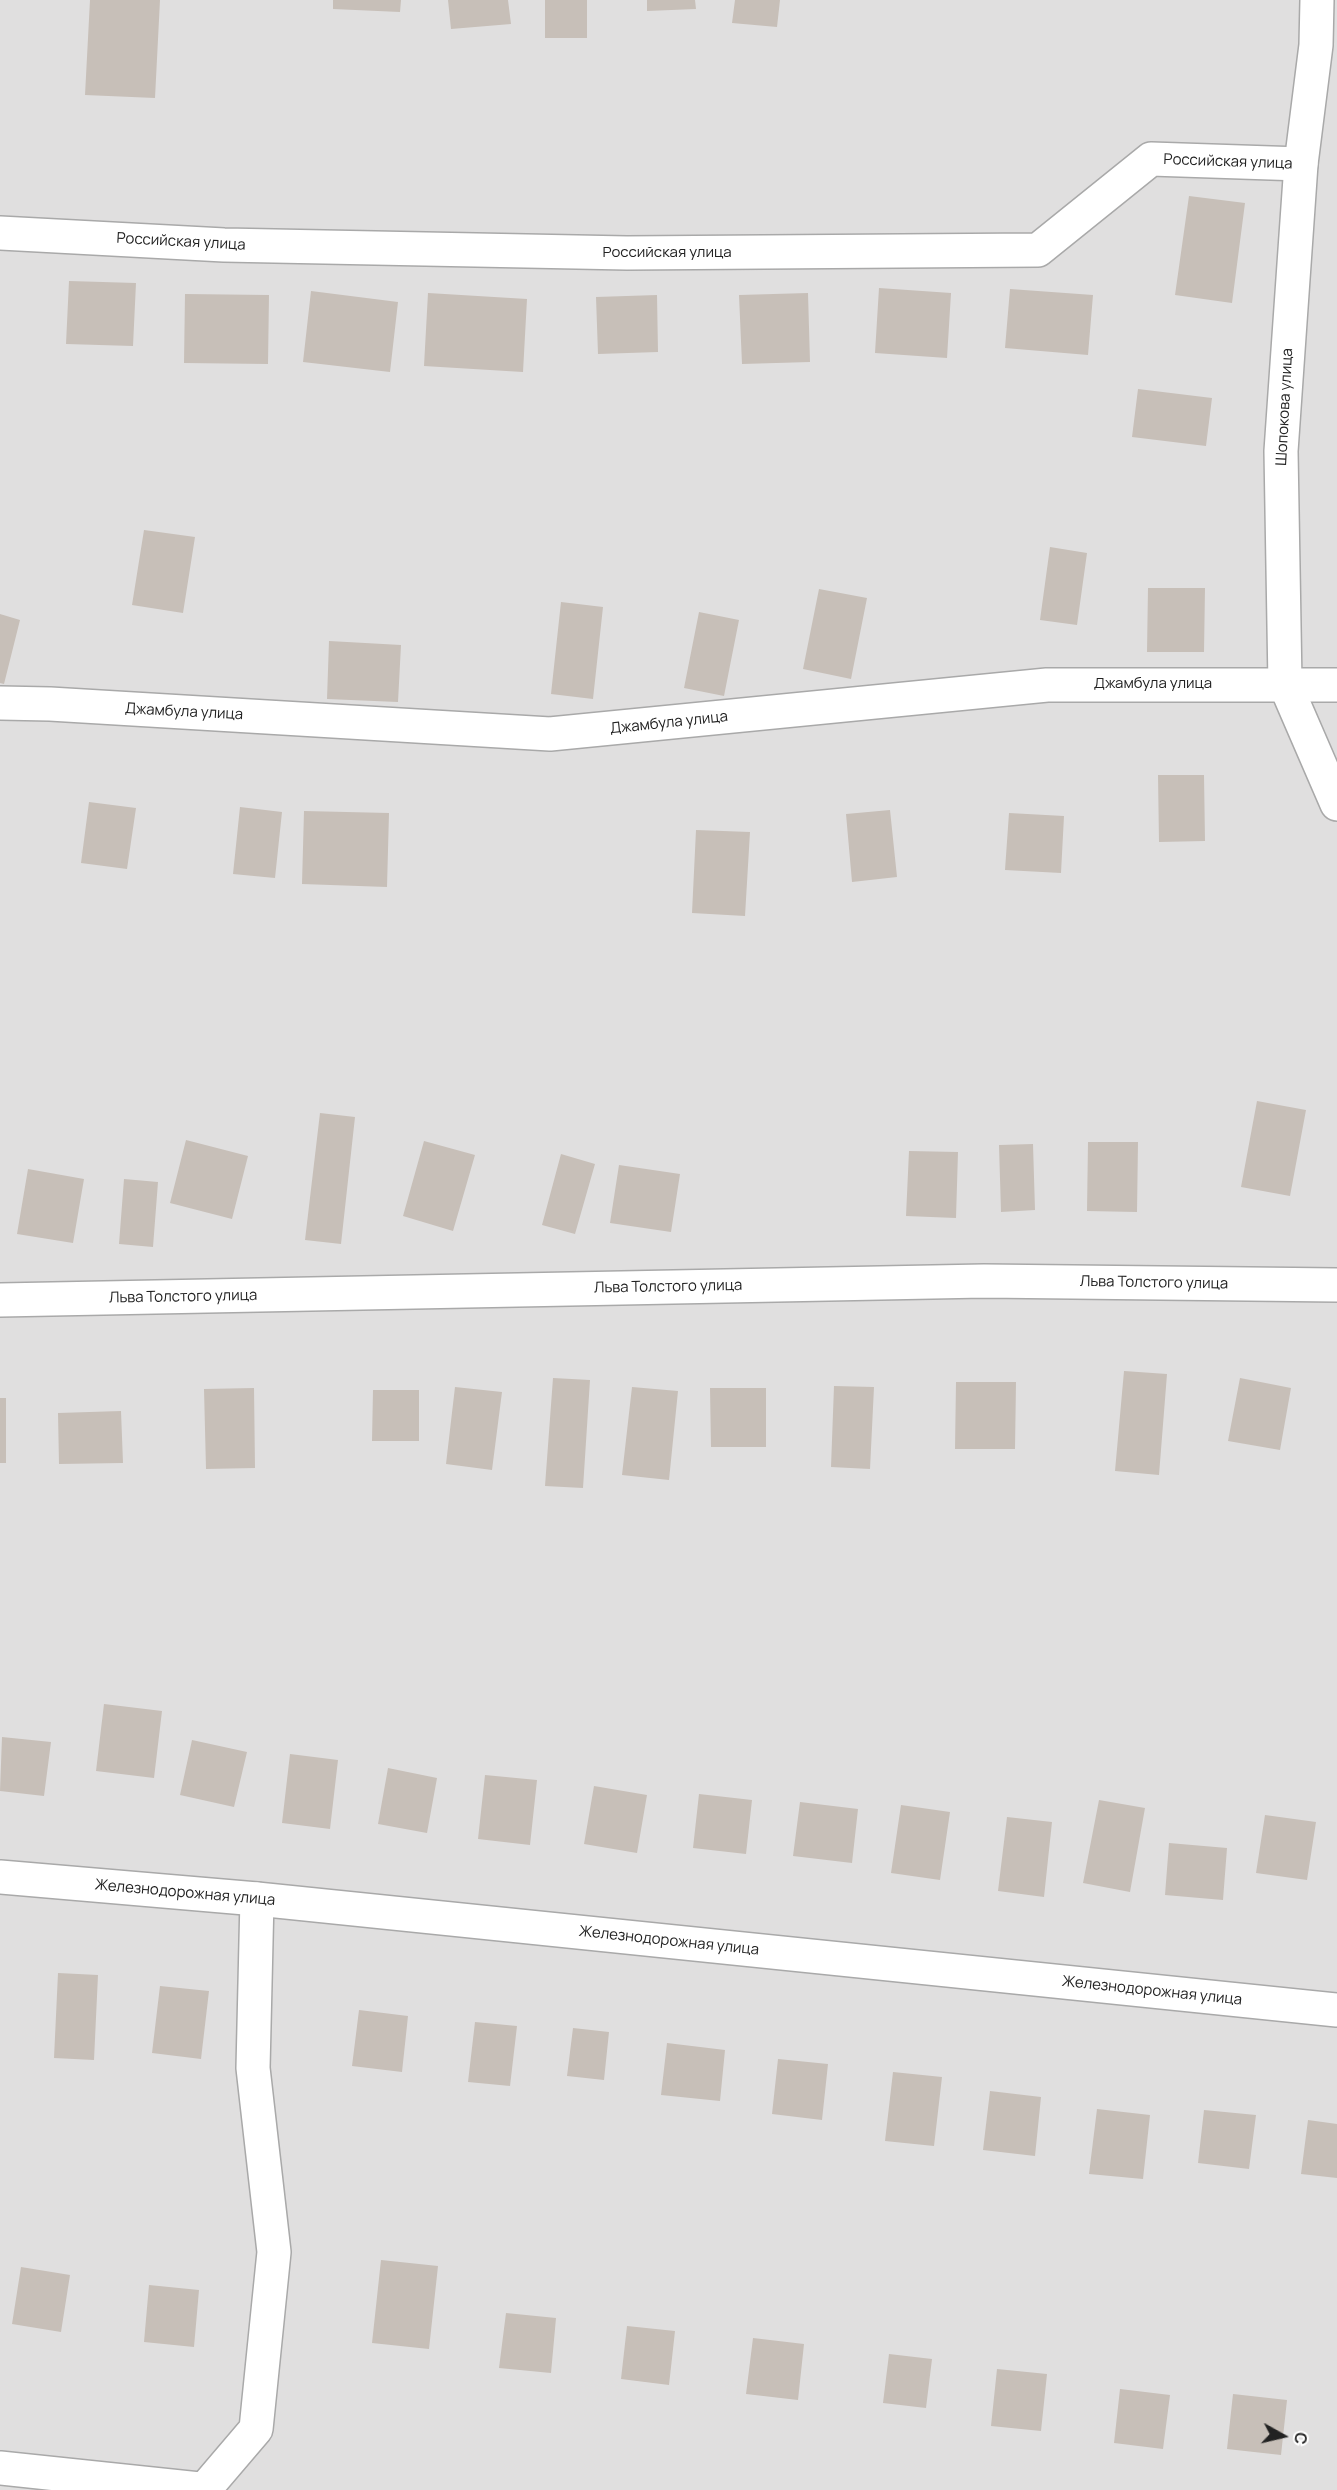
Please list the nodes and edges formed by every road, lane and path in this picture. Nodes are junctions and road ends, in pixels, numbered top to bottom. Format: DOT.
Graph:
graph roads {
  1 [pos="1317,0"];
  2 [pos="1301,164"];
  3 [pos="0,233"];
  4 [pos="1285,684"];
  5 [pos="1337,685"];
  6 [pos="0,703"];
  7 [pos="1337,804"];
  8 [pos="1337,1285"];
  9 [pos="0,1300"];
  10 [pos="0,1877"];
  11 [pos="257,1899"];
  12 [pos="1337,2010"];
  13 [pos="0,2468"];
  14 [pos="204,2490"];
  15 [pos="209,2490"];
  1 -- 2 [label="street, Шопокова улица"];
  2 -- 3 [label="street, Российская улица"];
  2 -- 4 [label="street, Шопокова улица"];
  4 -- 5 [label="street, Джамбула улица"];
  4 -- 6 [label="street, Джамбула улица"];
  4 -- 7 [label="street, Шопокова улица"];
  8 -- 9 [label="street, Льва Толстого улица"];
  10 -- 11 [label="street, Железнодорожная улица"];
  11 -- 12 [label="street, Железнодорожная улица"];
  11 -- 14 [label="street"];
  13 -- 14 [label="street"];
  14 -- 15 [label="street"];
}
